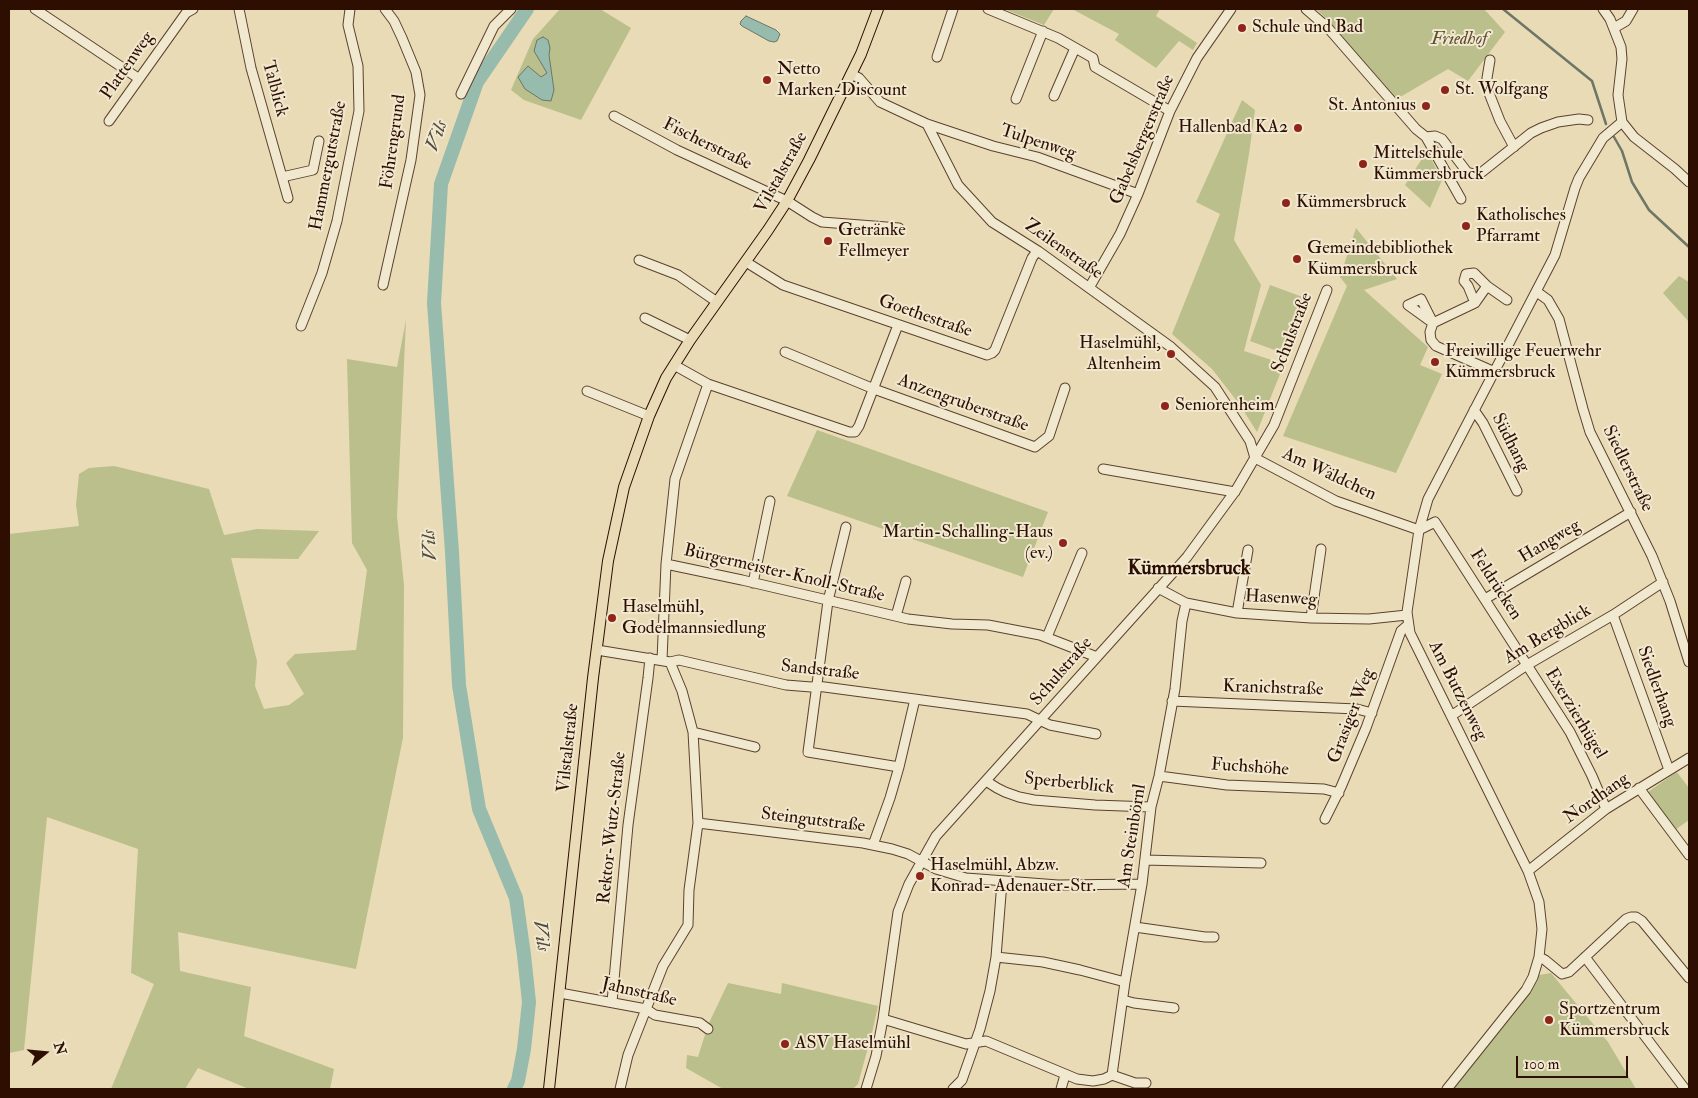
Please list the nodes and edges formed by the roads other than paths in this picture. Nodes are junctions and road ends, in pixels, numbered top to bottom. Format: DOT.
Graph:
graph roads {
  1 [pos="35,9"];
  2 [pos="193,9"];
  3 [pos="239,9"];
  4 [pos="350,9"];
  5 [pos="385,9"];
  6 [pos="512,9"];
  7 [pos="878,9"];
  8 [pos="953,9"];
  9 [pos="988,9"];
  10 [pos="1231,9"];
  11 [pos="1306,9"];
  12 [pos="1602,9"];
  13 [pos="1633,9"];
  14 [pos="1614,28"];
  15 [pos="1044,31"];
  16 [pos="1075,48"];
  17 [pos="937,57"];
  18 [pos="1490,60"];
  19 [pos="851,74"];
  20 [pos="138,78"];
  21 [pos="461,94"];
  22 [pos="1054,96"];
  23 [pos="1016,99"];
  24 [pos="1170,111"];
  25 [pos="614,116"];
  26 [pos="1588,120"];
  27 [pos="109,121"];
  28 [pos="927,124"];
  29 [pos="1619,124"];
  30 [pos="1426,138"];
  31 [pos="318,142"];
  32 [pos="1514,147"];
  33 [pos="282,177"];
  34 [pos="1689,182"];
  35 [pos="1138,194"];
  36 [pos="288,198"];
  37 [pos="1461,199"];
  38 [pos="787,201"];
  39 [pos="899,228"];
  40 [pos="1037,251"];
  41 [pos="639,260"];
  42 [pos="746,262"];
  43 [pos="383,285"];
  44 [pos="1487,286"];
  45 [pos="1089,288"];
  46 [pos="1327,290"];
  47 [pos="1537,292"];
  48 [pos="1507,300"];
  49 [pos="717,302"];
  50 [pos="1475,302"];
  51 [pos="645,318"];
  52 [pos="898,325"];
  53 [pos="301,326"];
  54 [pos="690,340"];
  55 [pos="785,352"];
  56 [pos="674,365"];
  57 [pos="1495,372"];
  58 [pos="708,384"];
  59 [pos="1065,388"];
  60 [pos="874,390"];
  61 [pos="587,392"];
  62 [pos="1474,410"];
  63 [pos="649,416"];
  64 [pos="1255,458"];
  65 [pos="1103,469"];
  66 [pos="1516,491"];
  67 [pos="1235,492"];
  68 [pos="770,501"];
  69 [pos="1426,505"];
  70 [pos="1631,512"];
  71 [pos="1435,522"];
  72 [pos="846,527"];
  73 [pos="1419,530"];
  74 [pos="1321,549"];
  75 [pos="1248,550"];
  76 [pos="1082,553"];
  77 [pos="666,564"];
  78 [pos="906,581"];
  79 [pos="1663,582"];
  80 [pos="753,583"];
  81 [pos="1158,588"];
  82 [pos="1486,599"];
  83 [pos="828,601"];
  84 [pos="1186,603"];
  85 [pos="1237,613"];
  86 [pos="1613,614"];
  87 [pos="1407,615"];
  88 [pos="896,616"];
  89 [pos="1312,618"];
  90 [pos="1408,625"];
  91 [pos="1048,637"];
  92 [pos="597,650"];
  93 [pos="1096,657"];
  94 [pos="650,658"];
  95 [pos="666,661"];
  96 [pos="1689,662"];
  97 [pos="1527,665"];
  98 [pos="817,686"];
  99 [pos="915,699"];
  100 [pos="1172,701"];
  101 [pos="1372,713"];
  102 [pos="1451,716"];
  103 [pos="1042,720"];
  104 [pos="693,732"];
  105 [pos="1096,734"];
  106 [pos="755,747"];
  107 [pos="1689,758"];
  108 [pos="899,767"];
  109 [pos="1669,770"];
  110 [pos="1160,776"];
  111 [pos="986,780"];
  112 [pos="1639,788"];
  113 [pos="1338,793"];
  114 [pos="1151,807"];
  115 [pos="1606,809"];
  116 [pos="1325,819"];
  117 [pos="698,823"];
  118 [pos="873,845"];
  119 [pos="1689,855"];
  120 [pos="1145,860"];
  121 [pos="922,862"];
  122 [pos="1261,863"];
  123 [pos="1528,871"];
  124 [pos="1002,882"];
  125 [pos="1142,884"];
  126 [pos="1135,927"];
  127 [pos="1214,937"];
  128 [pos="996,957"];
  129 [pos="1539,957"];
  130 [pos="1585,957"];
  131 [pos="1689,978"];
  132 [pos="1125,982"];
  133 [pos="560,993"];
  134 [pos="1123,1000"];
  135 [pos="612,1002"];
  136 [pos="1174,1008"];
  137 [pos="646,1009"];
  138 [pos="883,1019"];
  139 [pos="708,1029"];
  140 [pos="976,1041"];
  141 [pos="1065,1075"];
  142 [pos="1112,1075"];
  143 [pos="1146,1083"];
  144 [pos="549,1089"];
  145 [pos="620,1089"];
  146 [pos="866,1089"];
  147 [pos="953,1089"];
  148 [pos="1061,1089"];
  149 [pos="1446,1089"];
  150 [pos="1685,1089"];
  1 -- 20 [label="street"];
  2 -- 20 [label="street, Plattenweg"];
  3 -- 33 [label="street, Talblick"];
  4 -- 53 [label="street, Hammergutstraße"];
  5 -- 43 [label="street, Föhrengrund"];
  6 -- 21 [label="street"];
  7 -- 19 [label="main road, Vilstalstraße"];
  8 -- 17 [label="street"];
  9 -- 15 [label="street"];
  10 -- 24 [label="street, Gabelsbergerstraße"];
  11 -- 30 [label="street"];
  12 -- 14 [label="street"];
  13 -- 14 [label="street"];
  14 -- 29 [label="street"];
  15 -- 16 [label="street"];
  15 -- 23 [label="street"];
  16 -- 22 [label="street"];
  16 -- 24 [label="street"];
  18 -- 32 [label="street"];
  19 -- 28 [label="street"];
  19 -- 38 [label="main road, Vilstalstraße"];
  20 -- 27 [label="street, Plattenweg"];
  24 -- 35 [label="street, Gabelsbergerstraße"];
  25 -- 38 [label="street, Fischerstraße"];
  26 -- 32 [label="street"];
  28 -- 35 [label="street, Tulpenweg"];
  28 -- 40 [label="street, Zeilenstraße"];
  29 -- 34 [label="street"];
  29 -- 47 [label="street, Am Butzenweg"];
  30 -- 32 [label="street"];
  30 -- 37 [label="street"];
  31 -- 33 [label="street"];
  33 -- 36 [label="street, Talblick"];
  35 -- 45 [label="street, Gabelsbergerstraße"];
  38 -- 39 [label="street, Fischerstraße"];
  38 -- 42 [label="main road, Vilstalstraße"];
  40 -- 45 [label="street, Zeilenstraße"];
  40 -- 52 [label="street, Goethestraße"];
  41 -- 49 [label="street"];
  42 -- 49 [label="main road, Vilstalstraße"];
  42 -- 52 [label="street, Goethestraße"];
  44 -- 48 [label="street"];
  44 -- 50 [label="street"];
  44 -- 50 [label="street"];
  45 -- 64 [label="street, Zeilenstraße"];
  46 -- 64 [label="street, Schulstraße"];
  47 -- 57 [label="street, Am Butzenweg"];
  47 -- 70 [label="street, Siedlerstraße"];
  49 -- 54 [label="main road, Vilstalstraße"];
  50 -- 57 [label="street"];
  51 -- 54 [label="street"];
  52 -- 60 [label="street"];
  54 -- 56 [label="main road, Vilstalstraße"];
  55 -- 60 [label="street"];
  56 -- 58 [label="street"];
  56 -- 63 [label="main road, Vilstalstraße"];
  57 -- 62 [label="street, Am Butzenweg"];
  58 -- 60 [label="street"];
  58 -- 77 [label="street"];
  59 -- 60 [label="street, Anzengruberstraße"];
  61 -- 63 [label="street"];
  62 -- 66 [label="street, Südhang"];
  62 -- 69 [label="street, Am Butzenweg"];
  63 -- 92 [label="main road, Vilstalstraße"];
  64 -- 67 [label="street, Schulstraße"];
  64 -- 73 [label="street, Am Wäldchen"];
  65 -- 67 [label="street"];
  67 -- 81 [label="street, Schulstraße"];
  68 -- 80 [label="street"];
  69 -- 71 [label="street, Feldrücken"];
  69 -- 73 [label="street, Am Butzenweg"];
  70 -- 79 [label="street, Siedlerstraße"];
  70 -- 82 [label="street, Hangweg"];
  71 -- 73 [label="street"];
  71 -- 82 [label="street, Feldrücken"];
  72 -- 83 [label="street"];
  73 -- 87 [label="street, Am Butzenweg"];
  74 -- 89 [label="street"];
  75 -- 85 [label="street"];
  76 -- 91 [label="street"];
  77 -- 80 [label="street, Bürgermeister-Knoll-Straße"];
  77 -- 95 [label="street"];
  78 -- 88 [label="street, Bürgermeister-Knoll-Straße"];
  79 -- 86 [label="street, Am Bergblick"];
  79 -- 96 [label="street, Siedlerstraße"];
  80 -- 83 [label="street, Bürgermeister-Knoll-Straße"];
  81 -- 84 [label="street, Hasenweg"];
  81 -- 93 [label="street, Schulstraße"];
  82 -- 97 [label="street, Feldrücken"];
  83 -- 88 [label="street, Bürgermeister-Knoll-Straße"];
  83 -- 98 [label="street"];
  84 -- 85 [label="street, Hasenweg"];
  84 -- 100 [label="street, Am Steinbörnl"];
  85 -- 89 [label="street, Hasenweg"];
  86 -- 97 [label="street, Am Bergblick"];
  86 -- 109 [label="street, Siedlerhang"];
  87 -- 89 [label="street, Hasenweg"];
  87 -- 90 [label="street, Am Butzenweg"];
  88 -- 91 [label="street, Bürgermeister-Knoll-Straße"];
  90 -- 101 [label="street, Grasiger Weg"];
  90 -- 102 [label="street, Am Butzenweg"];
  91 -- 93 [label="street, Bürgermeister-Knoll-Straße"];
  92 -- 94 [label="street, Sandstraße"];
  92 -- 133 [label="main road, Vilstalstraße"];
  93 -- 103 [label="street, Schulstraße"];
  94 -- 95 [label="street, Sandstraße"];
  94 -- 135 [label="street, Rektor-Wutz-Straße"];
  95 -- 98 [label="street, Sandstraße"];
  95 -- 104 [label="street"];
  97 -- 102 [label="street, Am Bergblick"];
  97 -- 115 [label="street, Exerzierhügel"];
  98 -- 99 [label="street, Sandstraße"];
  98 -- 108 [label="street"];
  99 -- 103 [label="street, Sandstraße"];
  99 -- 108 [label="street"];
  100 -- 101 [label="street, Kranichstraße"];
  100 -- 110 [label="street, Am Steinbörnl"];
  101 -- 113 [label="street, Grasiger Weg"];
  102 -- 123 [label="street, Am Butzenweg"];
  103 -- 105 [label="street, Sandstraße"];
  103 -- 111 [label="street, Schulstraße"];
  104 -- 106 [label="street"];
  104 -- 117 [label="street"];
  107 -- 109 [label="street, Nordhang"];
  108 -- 118 [label="street"];
  109 -- 112 [label="street, Nordhang"];
  110 -- 113 [label="street, Fuchshöhe"];
  110 -- 114 [label="street, Am Steinbörnl"];
  111 -- 114 [label="street, Sperberblick"];
  111 -- 121 [label="street, Schulstraße"];
  112 -- 115 [label="street, Nordhang"];
  112 -- 119 [label="street"];
  113 -- 116 [label="street, Grasiger Weg"];
  114 -- 120 [label="street, Am Steinbörnl"];
  115 -- 123 [label="street, Nordhang"];
  117 -- 118 [label="street, Steingutstraße"];
  117 -- 137 [label="street"];
  118 -- 121 [label="street, Steingutstraße"];
  120 -- 122 [label="street"];
  120 -- 125 [label="street, Am Steinbörnl"];
  121 -- 124 [label="street, Steingutstraße"];
  121 -- 138 [label="street, Schulstraße"];
  123 -- 129 [label="street, Am Butzenweg"];
  124 -- 125 [label="street, Steingutstraße"];
  124 -- 128 [label="street"];
  125 -- 126 [label="street, Am Steinbörnl"];
  126 -- 127 [label="street"];
  126 -- 132 [label="street, Am Steinbörnl"];
  128 -- 132 [label="street"];
  128 -- 140 [label="street"];
  129 -- 130 [label="street"];
  129 -- 149 [label="street, Am Butzenweg"];
  130 -- 131 [label="street"];
  130 -- 150 [label="street"];
  132 -- 134 [label="street, Am Steinbörnl"];
  133 -- 135 [label="street, Jahnstraße"];
  133 -- 144 [label="main road, Vilstalstraße"];
  134 -- 136 [label="street"];
  134 -- 142 [label="street, Am Steinbörnl"];
  135 -- 137 [label="street, Jahnstraße"];
  137 -- 139 [label="street, Jahnstraße"];
  137 -- 145 [label="street"];
  138 -- 140 [label="street"];
  138 -- 146 [label="street, Schulstraße"];
  140 -- 141 [label="street"];
  140 -- 147 [label="street"];
  141 -- 142 [label="street"];
  141 -- 148 [label="street"];
  142 -- 143 [label="street"];
}
